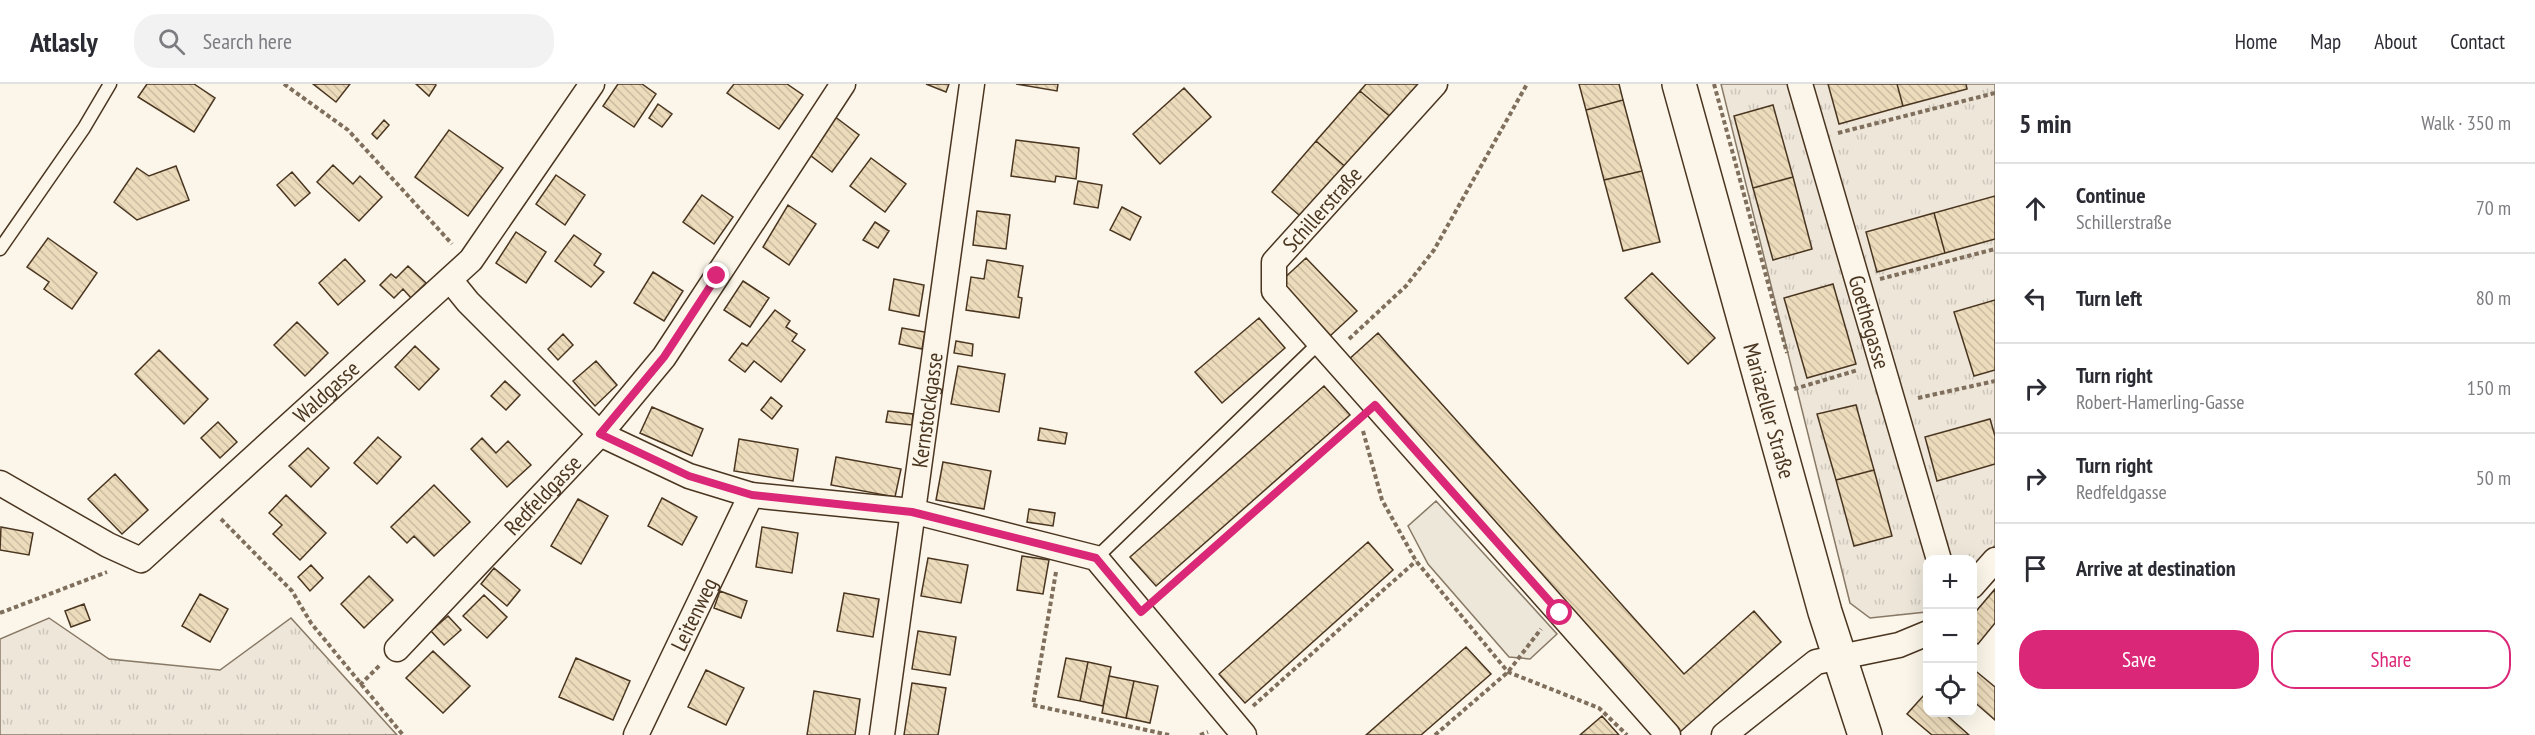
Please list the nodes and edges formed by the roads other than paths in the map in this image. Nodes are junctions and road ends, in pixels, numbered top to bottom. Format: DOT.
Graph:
graph roads {
  1 [pos="110,84"];
  2 [pos="592,84"];
  3 [pos="972,84"];
  4 [pos="1435,84"];
  5 [pos="1679,84"];
  6 [pos="1800,84"];
  7 [pos="834,87"];
  8 [pos="0,249"];
  9 [pos="451,281"];
  10 [pos="1325,349"];
  11 [pos="600,434"];
  12 [pos="0,483"];
  13 [pos="752,495"];
  14 [pos="912,512"];
  15 [pos="1938,555"];
  16 [pos="1096,558"];
  17 [pos="1995,560"];
  18 [pos="1977,580"];
  19 [pos="1923,635"];
  20 [pos="397,649"];
  21 [pos="1839,657"];
  22 [pos="1239,729"];
  23 [pos="636,735"];
  24 [pos="882,735"];
  25 [pos="1668,735"];
  26 [pos="1724,735"];
  27 [pos="1865,735"];
  1 -- 8 [label="lane"];
  2 -- 9 [label="street, Waldgasse"];
  3 -- 14 [label="street, Kernstockgasse"];
  4 -- 10 [label="street, Schillerstraße"];
  5 -- 21 [label="main road, Mariazeller Straße"];
  6 -- 15 [label="street, Goethegasse"];
  7 -- 11 [label="street, Redfeldgasse"];
  9 -- 11 [label="street"];
  9 -- 12 [label="street, Waldgasse"];
  10 -- 16 [label="lane"];
  10 -- 25 [label="street, Schillerstraße"];
  11 -- 13 [label="street"];
  11 -- 20 [label="street, Redfeldgasse"];
  13 -- 14 [label="street"];
  13 -- 23 [label="street, Leitenweg"];
  14 -- 16 [label="street"];
  14 -- 24 [label="street, Kernstockgasse"];
  16 -- 22 [label="street"];
  17 -- 18 [label="street"];
  19 -- 21 [label="street"];
  21 -- 26 [label="street"];
  21 -- 27 [label="main road, Mariazeller Straße"];
}
